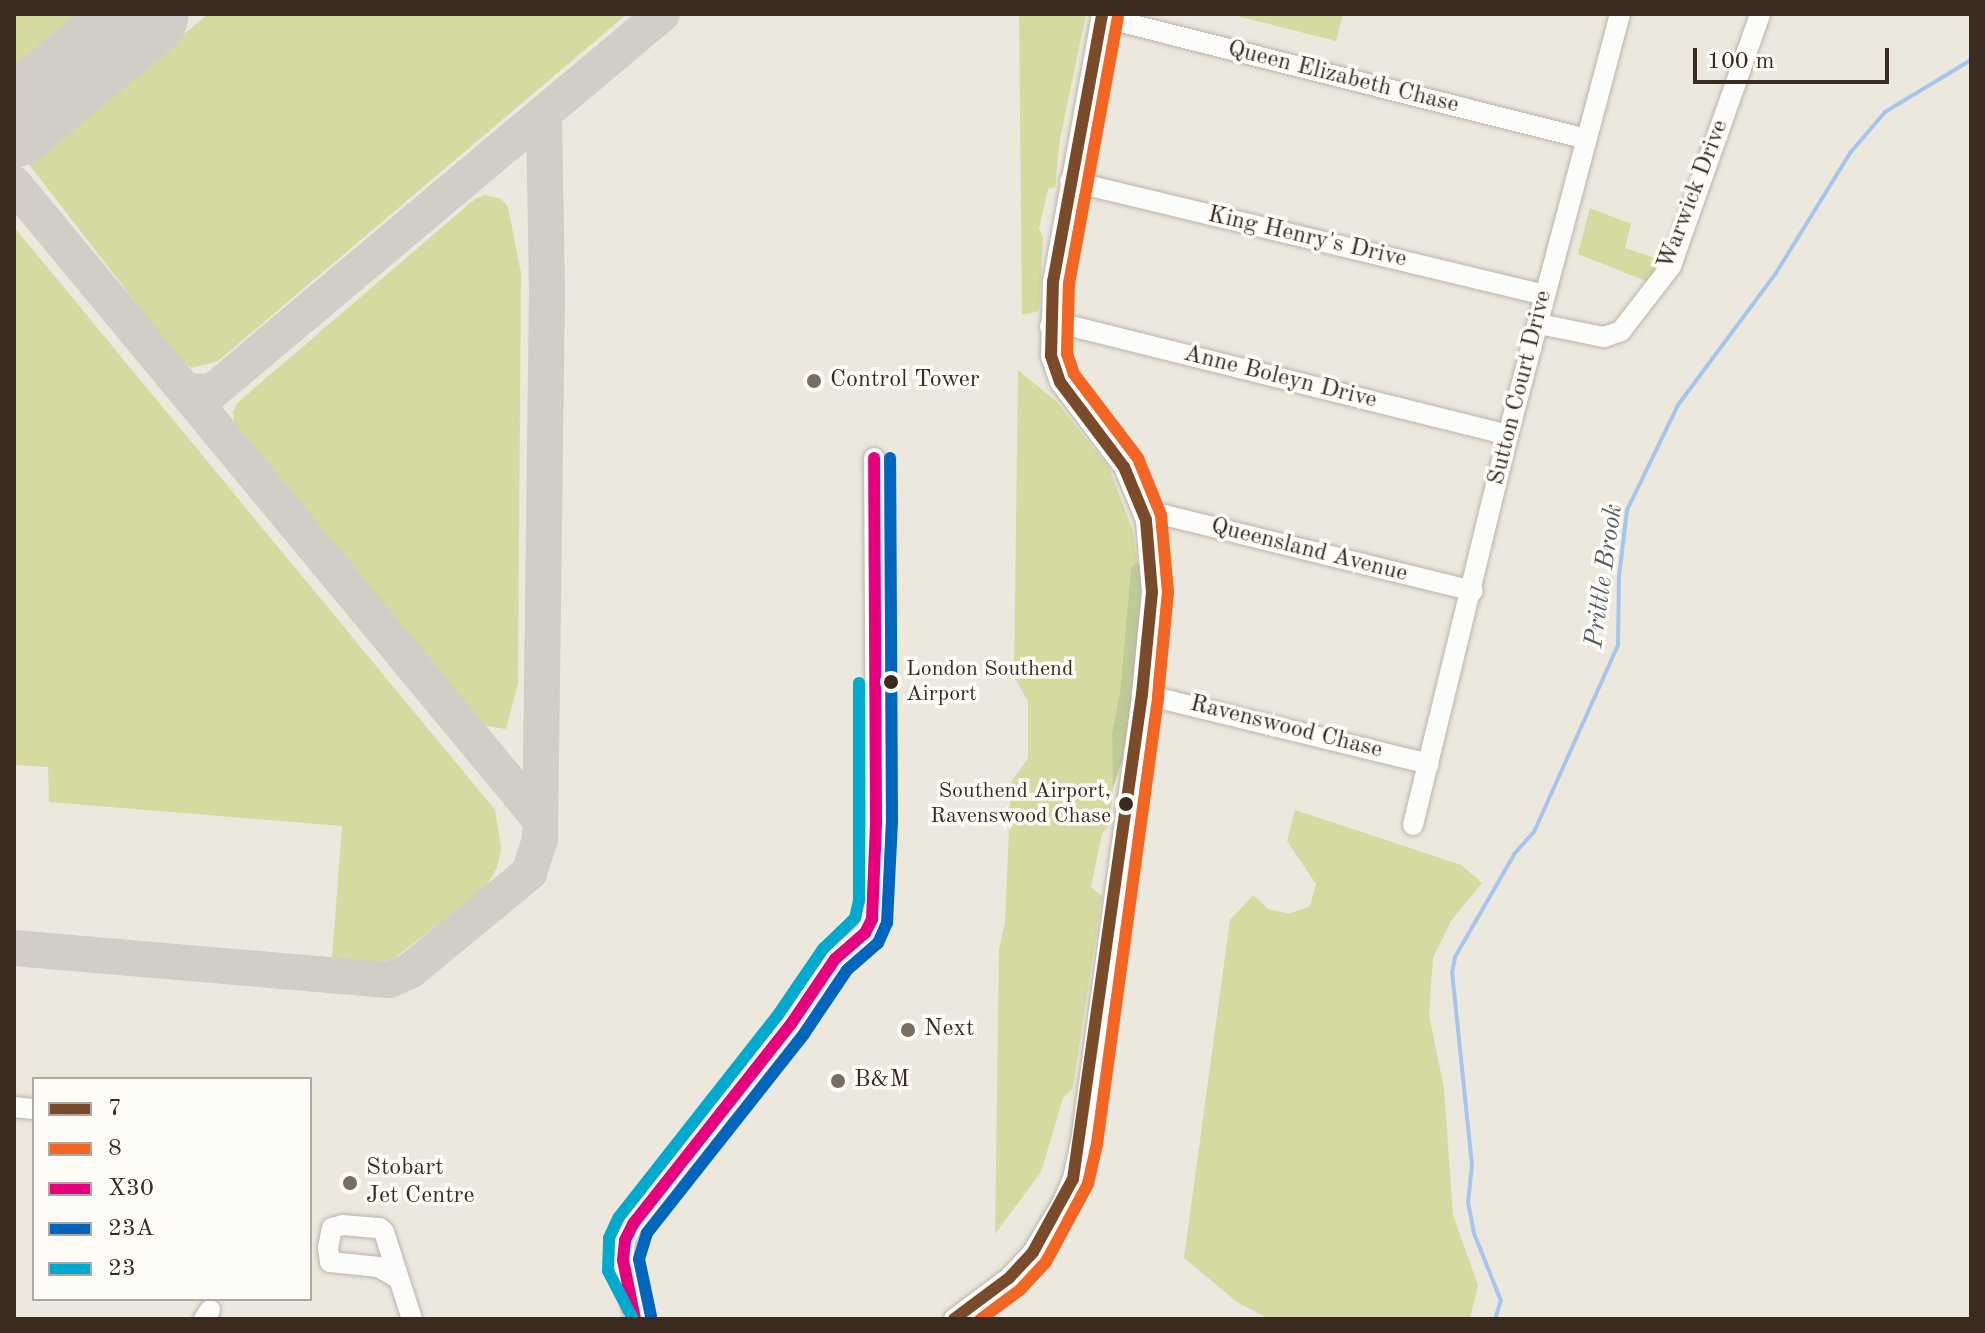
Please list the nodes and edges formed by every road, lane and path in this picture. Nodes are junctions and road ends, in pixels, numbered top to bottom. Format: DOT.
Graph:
graph roads {
  1 [pos="1620,14"];
  2 [pos="1760,14"];
  3 [pos="1102,16"];
  4 [pos="1585,139"];
  5 [pos="1070,181"];
  6 [pos="1545,295"];
  7 [pos="1539,324"];
  8 [pos="1050,326"];
  9 [pos="1508,435"];
  10 [pos="874,458"];
  11 [pos="1146,520"];
  12 [pos="1473,591"];
  13 [pos="1142,694"];
  14 [pos="1429,764"];
  15 [pos="1413,825"];
  16 [pos="397,1278"];
  17 [pos="626,1278"];
  18 [pos="630,1313"];
  19 [pos="960,1315"];
  20 [pos="412,1319"];
  21 [pos="651,1319"];
  1 -- 4 [label="street, Sutton Court Drive"];
  2 -- 7 [label="street, Warwick Drive"];
  3 -- 4 [label="street, Queen Elizabeth Chase"];
  3 -- 5 [label="street"];
  4 -- 6 [label="street, Sutton Court Drive"];
  5 -- 6 [label="street, King Henry's Drive"];
  5 -- 8 [label="street"];
  6 -- 7 [label="street, Sutton Court Drive"];
  7 -- 9 [label="street, Sutton Court Drive"];
  8 -- 9 [label="street, Anne Boleyn Drive"];
  8 -- 11 [label="street"];
  9 -- 12 [label="street, Sutton Court Drive"];
  10 -- 17 [label="street"];
  11 -- 12 [label="street, Queensland Avenue"];
  11 -- 13 [label="street"];
  12 -- 14 [label="street, Sutton Court Drive"];
  13 -- 14 [label="street, Ravenswood Chase"];
  13 -- 19 [label="street"];
  14 -- 15 [label="street, Sutton Court Drive"];
  16 -- 20 [label="street"];
  17 -- 18 [label="street"];
  17 -- 21 [label="street"];
}
